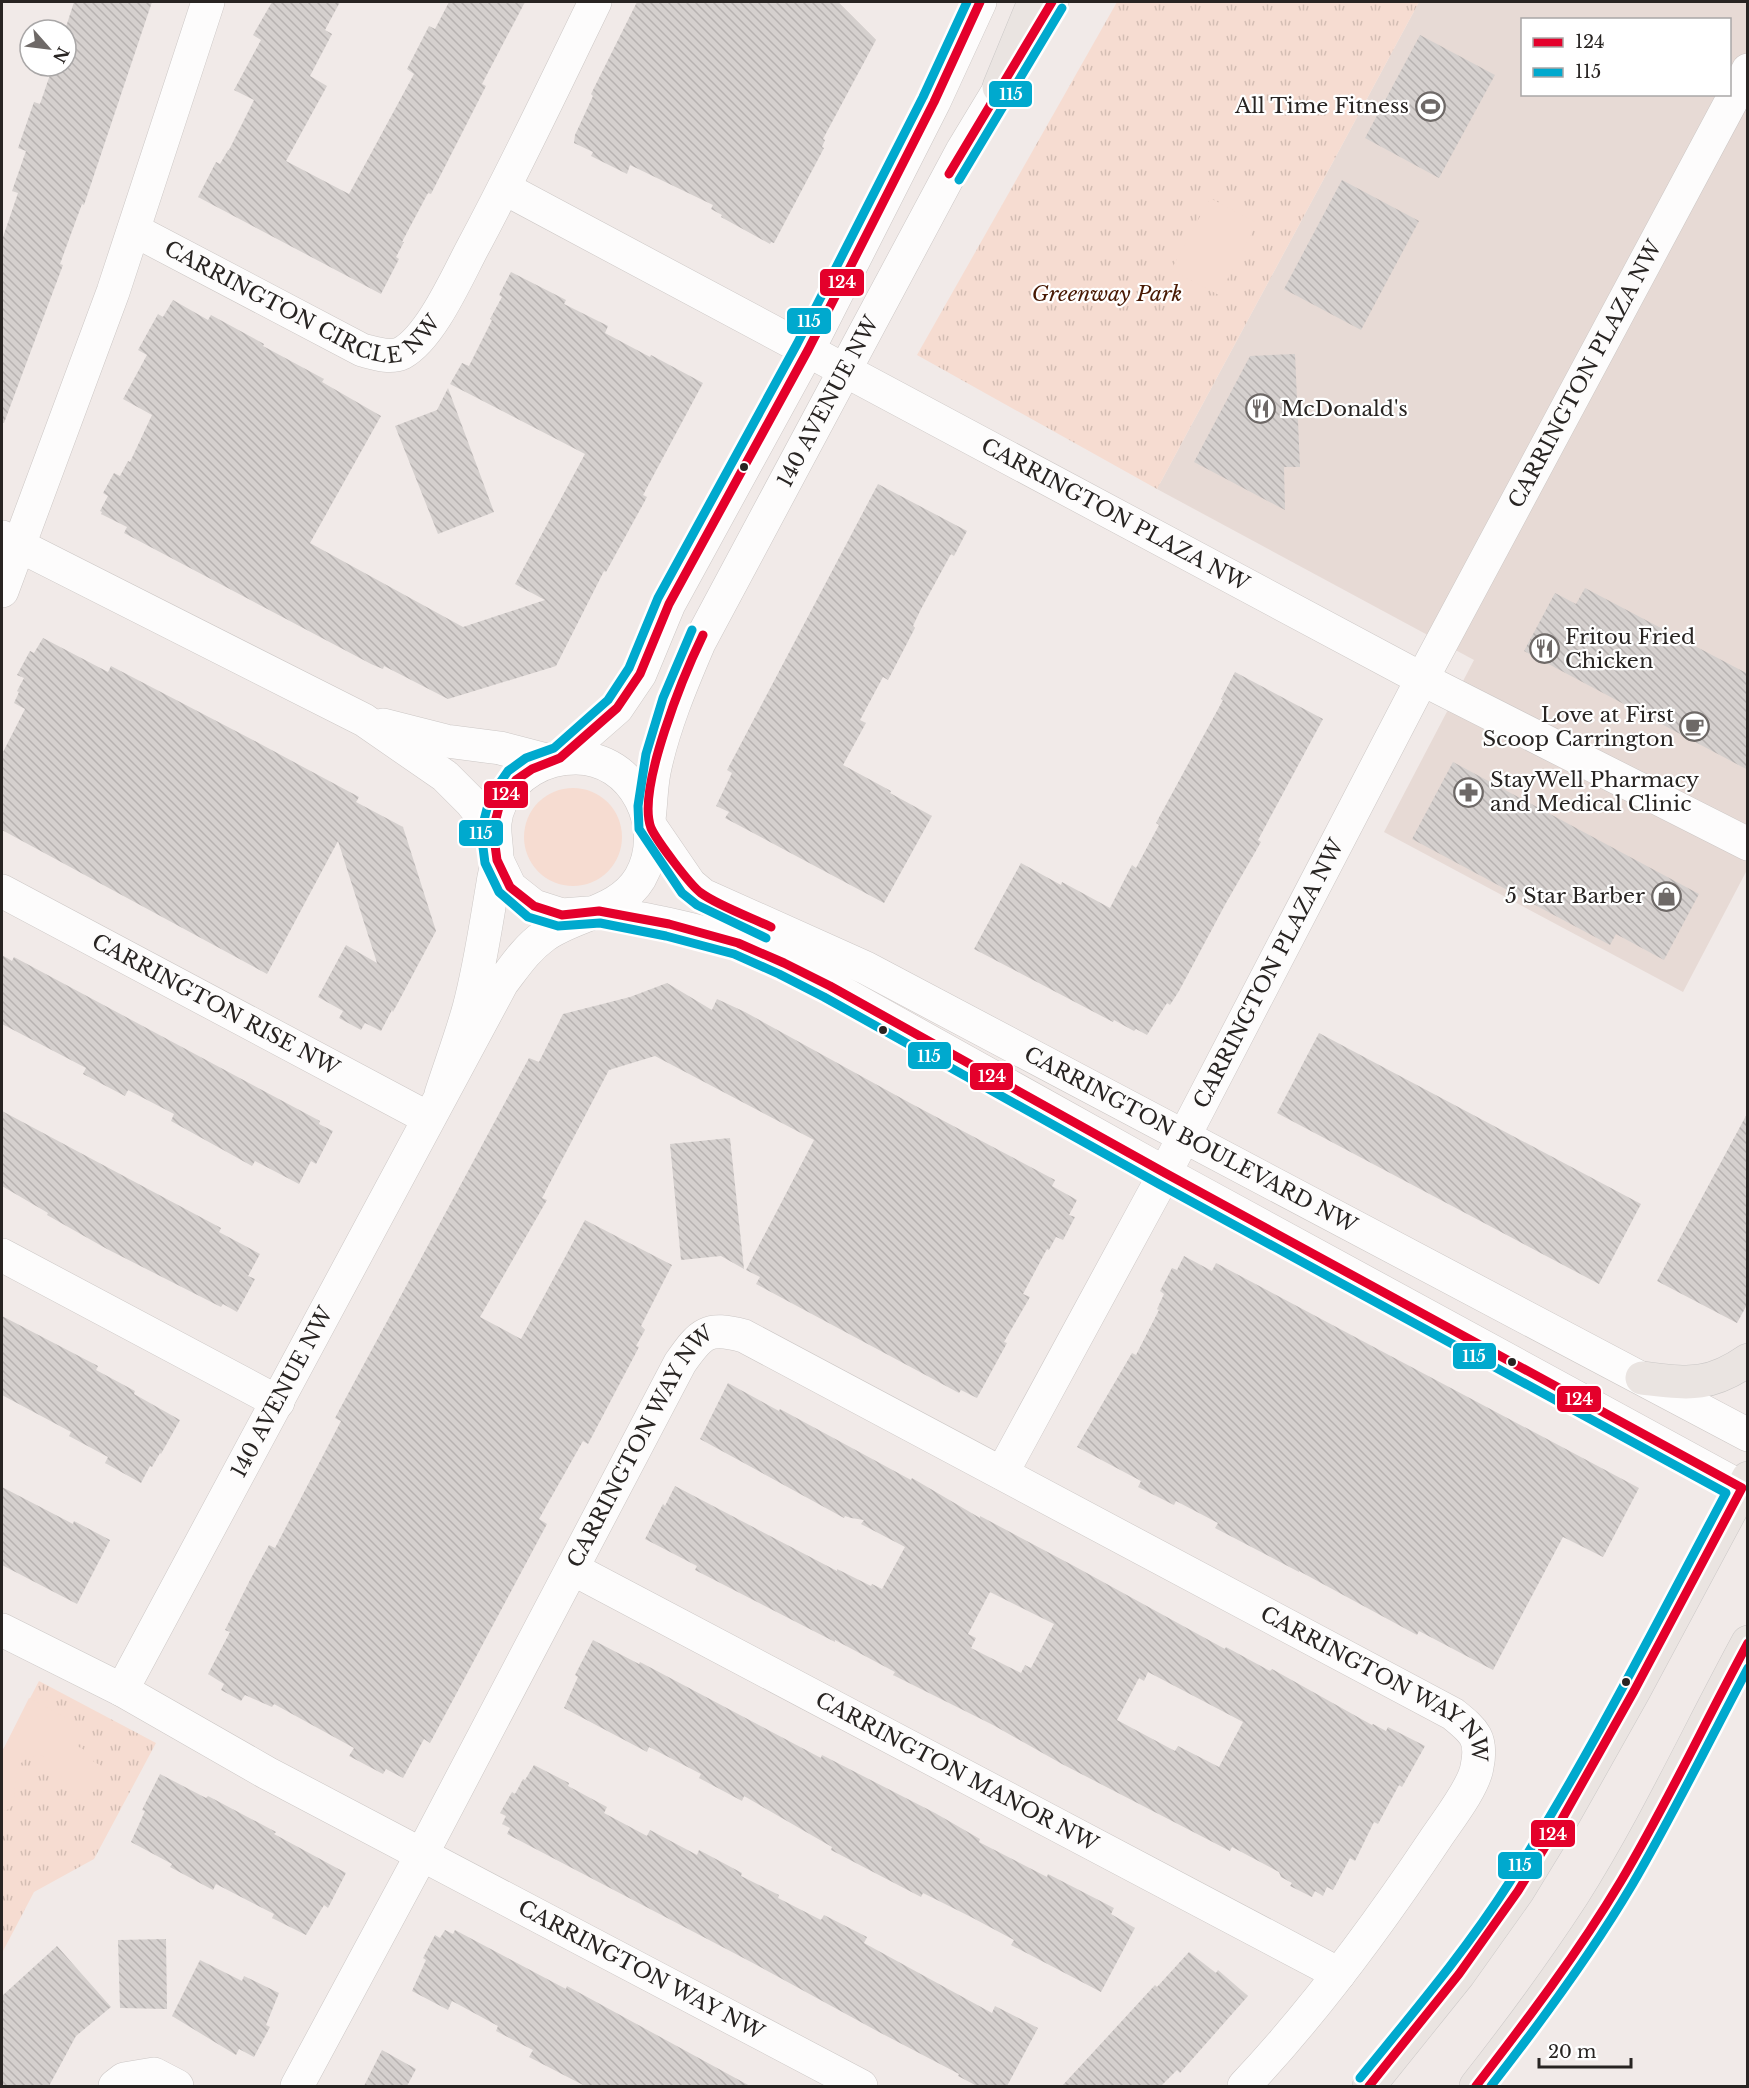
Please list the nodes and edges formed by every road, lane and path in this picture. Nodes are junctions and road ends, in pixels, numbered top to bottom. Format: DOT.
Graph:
graph roads {
  1 [pos="208,2"];
  2 [pos="595,2"];
  3 [pos="980,2"];
  4 [pos="1034,2"];
  5 [pos="1052,2"];
  6 [pos="1748,70"];
  7 [pos="999,87"];
  8 [pos="504,188"];
  9 [pos="134,230"];
  10 [pos="808,350"];
  11 [pos="845,369"];
  12 [pos="11,541"];
  13 [pos="2,591"];
  14 [pos="1422,679"];
  15 [pos="364,720"];
  16 [pos="555,760"];
  17 [pos="650,823"];
  18 [pos="1748,844"];
  19 [pos="495,845"];
  20 [pos="2,891"];
  21 [pos="596,912"];
  22 [pos="434,1106"];
  23 [pos="1184,1136"];
  24 [pos="1165,1173"];
  25 [pos="2,1255"];
  26 [pos="1748,1359"];
  27 [pos="1642,1378"];
  28 [pos="278,1402"];
  29 [pos="1748,1435"];
  30 [pos="1002,1473"];
  31 [pos="1746,1486"];
  32 [pos="573,1569"];
  33 [pos="2,1630"];
  34 [pos="1748,1642"];
  35 [pos="1748,1669"];
  36 [pos="122,1690"];
  37 [pos="1720,1693"];
  38 [pos="422,1854"];
  39 [pos="1339,1974"];
  40 [pos="115,2086"];
  41 [pos="177,2086"];
  42 [pos="297,2086"];
  43 [pos="861,2086"];
  44 [pos="1244,2086"];
  45 [pos="1370,2086"];
  46 [pos="1476,2086"];
  1 -- 9 [label="street, CARRINGTON CIRCLE NW"];
  2 -- 8 [label="street, CARRINGTON CIRCLE NW"];
  3 -- 10 [label="street, 140 AVENUE NW"];
  4 -- 7 [label="main road"];
  5 -- 7 [label="street, 140 AVENUE NW"];
  6 -- 14 [label="street, CARRINGTON PLAZA NW"];
  7 -- 11 [label="street, 140 AVENUE NW"];
  8 -- 9 [label="street, CARRINGTON CIRCLE NW"];
  8 -- 10 [label="street"];
  9 -- 12 [label="street, CARRINGTON CIRCLE NW"];
  10 -- 11 [label="street, CARRINGTON PLAZA NW"];
  10 -- 16 [label="street, 140 AVENUE NW"];
  11 -- 14 [label="street, CARRINGTON PLAZA NW"];
  11 -- 17 [label="street, 140 AVENUE NW"];
  12 -- 13 [label="street"];
  12 -- 15 [label="street"];
  14 -- 18 [label="street"];
  14 -- 23 [label="street, CARRINGTON PLAZA NW"];
  15 -- 16 [label="street"];
  15 -- 19 [label="street"];
  16 -- 17 [label="street"];
  16 -- 19 [label="street, 140 AVENUE NW"];
  17 -- 21 [label="street, 140 AVENUE NW"];
  17 -- 23 [label="street, CARRINGTON BOULEVARD NW"];
  19 -- 21 [label="street, 140 AVENUE NW"];
  19 -- 22 [label="street, 140 AVENUE NW"];
  20 -- 22 [label="street, CARRINGTON RISE NW"];
  21 -- 22 [label="street, 140 AVENUE NW"];
  21 -- 24 [label="street, CARRINGTON BOULEVARD NW"];
  22 -- 28 [label="street, 140 AVENUE NW"];
  23 -- 24 [label="street, CARRINGTON PLAZA NW"];
  23 -- 27 [label="street, CARRINGTON BOULEVARD NW"];
  24 -- 30 [label="street"];
  24 -- 31 [label="street, CARRINGTON BOULEVARD NW"];
  25 -- 28 [label="street"];
  26 -- 27 [label="main road"];
  27 -- 29 [label="street, CARRINGTON BOULEVARD NW"];
  28 -- 36 [label="street, 140 AVENUE NW"];
  30 -- 32 [label="street, CARRINGTON WAY NW"];
  30 -- 39 [label="street, CARRINGTON WAY NW"];
  31 -- 45 [label="main road"];
  32 -- 38 [label="street, CARRINGTON WAY NW"];
  32 -- 39 [label="street, CARRINGTON MANOR NW"];
  33 -- 36 [label="street, CARRINGTON WAY NW"];
  34 -- 37 [label="main road"];
  35 -- 37 [label="main road"];
  36 -- 38 [label="street, CARRINGTON WAY NW"];
  37 -- 46 [label="main road"];
  38 -- 42 [label="street"];
  38 -- 43 [label="street, CARRINGTON WAY NW"];
  39 -- 44 [label="street, CARRINGTON WAY NW"];
  40 -- 41 [label="street"];
}
